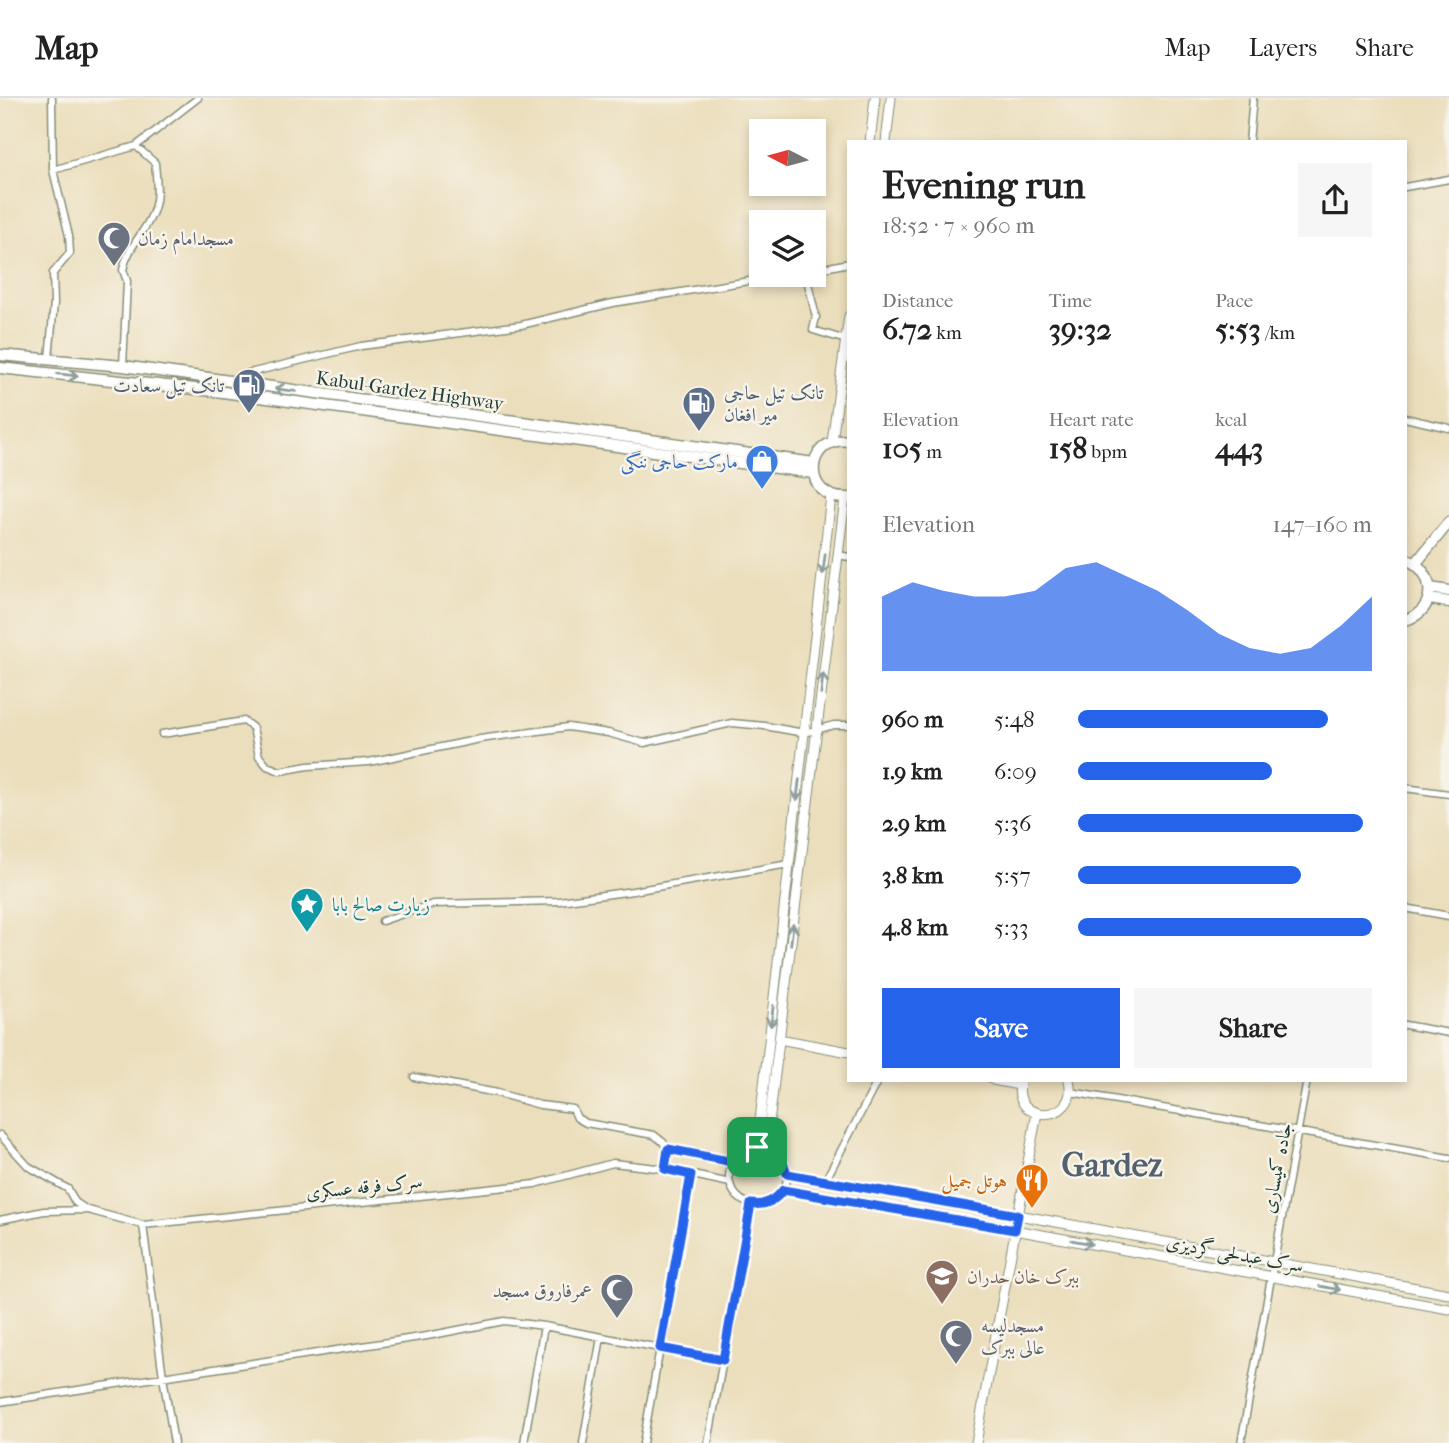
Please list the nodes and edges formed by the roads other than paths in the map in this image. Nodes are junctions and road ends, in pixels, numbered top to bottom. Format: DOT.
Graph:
graph roads {
  1 [pos="52,98"];
  2 [pos="198,98"];
  3 [pos="875,98"];
  4 [pos="891,98"];
  5 [pos="1253,98"];
  6 [pos="870,140"];
  7 [pos="886,140"];
  8 [pos="1249,140"];
  9 [pos="136,146"];
  10 [pos="53,170"];
  11 [pos="1449,179"];
  12 [pos="1407,187"];
  13 [pos="847,263"];
  14 [pos="826,268"];
  15 [pos="749,281"];
  16 [pos="809,287"];
  17 [pos="847,332"];
  18 [pos="846,340"];
  19 [pos="0,355"];
  20 [pos="49,359"];
  21 [pos="123,366"];
  22 [pos="0,368"];
  23 [pos="227,382"];
  24 [pos="1407,418"];
  25 [pos="1449,428"];
  26 [pos="847,441"];
  27 [pos="832,442"];
  28 [pos="814,468"];
  29 [pos="831,496"];
  30 [pos="847,498"];
  31 [pos="1449,522"];
  32 [pos="838,555"];
  33 [pos="847,557"];
  34 [pos="1411,561"];
  35 [pos="1449,591"];
  36 [pos="1430,593"];
  37 [pos="1449,602"];
  38 [pos="1407,619"];
  39 [pos="847,725"];
  40 [pos="817,730"];
  41 [pos="804,733"];
  42 [pos="162,734"];
  43 [pos="1407,788"];
  44 [pos="1449,794"];
  45 [pos="789,864"];
  46 [pos="1407,908"];
  47 [pos="1449,916"];
  48 [pos="382,921"];
  49 [pos="1407,1025"];
  50 [pos="1449,1033"];
  51 [pos="779,1039"];
  52 [pos="847,1052"];
  53 [pos="414,1077"];
  54 [pos="877,1082"];
  55 [pos="1020,1082"];
  56 [pos="1069,1082"];
  57 [pos="1307,1082"];
  58 [pos="1071,1092"];
  59 [pos="1037,1113"];
  60 [pos="1299,1130"];
  61 [pos="0,1135"];
  62 [pos="761,1147"];
  63 [pos="668,1149"];
  64 [pos="1449,1158"];
  65 [pos="733,1162"];
  66 [pos="665,1169"];
  67 [pos="787,1174"];
  68 [pos="691,1175"];
  69 [pos="825,1181"];
  70 [pos="730,1183"];
  71 [pos="783,1190"];
  72 [pos="751,1204"];
  73 [pos="88,1210"];
  74 [pos="1018,1215"];
  75 [pos="0,1220"];
  76 [pos="143,1226"];
  77 [pos="1015,1230"];
  78 [pos="1274,1263"];
  79 [pos="1271,1277"];
  80 [pos="1449,1294"];
  81 [pos="1449,1309"];
  82 [pos="544,1326"];
  83 [pos="601,1338"];
  84 [pos="660,1348"];
  85 [pos="723,1360"];
  86 [pos="163,1377"];
  87 [pos="0,1402"];
  88 [pos="174,1443"];
  89 [pos="523,1443"];
  90 [pos="583,1443"];
  91 [pos="643,1443"];
  92 [pos="708,1443"];
  93 [pos="976,1443"];
  94 [pos="1241,1443"];
  1 -- 10 [label="street"];
  2 -- 9 [label="street"];
  3 -- 6 [label="street"];
  4 -- 7 [label="street"];
  5 -- 8 [label="street"];
  9 -- 10 [label="street"];
  9 -- 21 [label="street"];
  10 -- 20 [label="street"];
  11 -- 12 [label="street"];
  13 -- 14 [label="street"];
  15 -- 23 [label="street"];
  16 -- 18 [label="street"];
  17 -- 18 [label="street"];
  18 -- 27 [label="street"];
  19 -- 20 [label="highway, Kabul-Gardez Highway"];
  20 -- 21 [label="highway, Kabul-Gardez Highway"];
  21 -- 23 [label="highway, Kabul-Gardez Highway"];
  22 -- 28 [label="highway, Kabul-Gardez Highway, one-way"];
  28 -- 23 [label="highway, Kabul-Gardez Highway, one-way"];
  24 -- 25 [label="street"];
  26 -- 27 [label="highway"];
  27 -- 28 [label="highway"];
  28 -- 29 [label="highway"];
  29 -- 30 [label="highway"];
  29 -- 41 [label="street, one-way"];
  30 -- 32 [label="street"];
  31 -- 34 [label="highway"];
  32 -- 33 [label="street"];
  40 -- 32 [label="street, one-way"];
  34 -- 36 [label="highway"];
  35 -- 36 [label="highway"];
  36 -- 37 [label="highway"];
  36 -- 38 [label="highway"];
  39 -- 40 [label="street"];
  40 -- 41 [label="street"];
  51 -- 40 [label="street, one-way"];
  41 -- 42 [label="street"];
  41 -- 45 [label="street, one-way"];
  43 -- 44 [label="street"];
  45 -- 48 [label="street"];
  45 -- 62 [label="street, one-way"];
  46 -- 47 [label="street"];
  49 -- 50 [label="street"];
  51 -- 52 [label="street"];
  51 -- 62 [label="street"];
  53 -- 63 [label="street"];
  54 -- 69 [label="street"];
  55 -- 59 [label="street"];
  56 -- 58 [label="street"];
  57 -- 60 [label="street, جاده کمیساری"];
  58 -- 59 [label="street"];
  58 -- 60 [label="street"];
  59 -- 74 [label="street"];
  60 -- 64 [label="street"];
  60 -- 78 [label="street, جاده کمیساری"];
  61 -- 73 [label="street"];
  62 -- 65 [label="street"];
  62 -- 67 [label="street"];
  63 -- 65 [label="street"];
  63 -- 66 [label="street"];
  65 -- 70 [label="street"];
  66 -- 68 [label="street, سرک فرقه عسکری"];
  66 -- 76 [label="street, سرک فرقه عسکری"];
  67 -- 69 [label="street"];
  67 -- 71 [label="street"];
  68 -- 70 [label="street, سرک فرقه عسکری"];
  68 -- 84 [label="street"];
  69 -- 74 [label="street"];
  70 -- 72 [label="street"];
  71 -- 72 [label="street"];
  71 -- 77 [label="street"];
  72 -- 85 [label="street"];
  73 -- 75 [label="street, سرک فرقه عسکری"];
  73 -- 76 [label="street, سرک فرقه عسکری"];
  74 -- 77 [label="street"];
  74 -- 78 [label="street"];
  76 -- 86 [label="street"];
  77 -- 79 [label="street, سرک عبدلحی گردیزی, one-way"];
  77 -- 93 [label="street"];
  78 -- 79 [label="street, جاده کمیساری"];
  78 -- 80 [label="street"];
  79 -- 81 [label="street, سرک عبدلحی گردیزی, one-way"];
  79 -- 94 [label="street, جاده کمیساری"];
  82 -- 83 [label="street"];
  82 -- 86 [label="street"];
  82 -- 89 [label="street"];
  83 -- 84 [label="street"];
  83 -- 90 [label="street"];
  84 -- 85 [label="street"];
  84 -- 91 [label="street"];
  85 -- 92 [label="street"];
  86 -- 87 [label="street"];
  86 -- 88 [label="street"];
}
